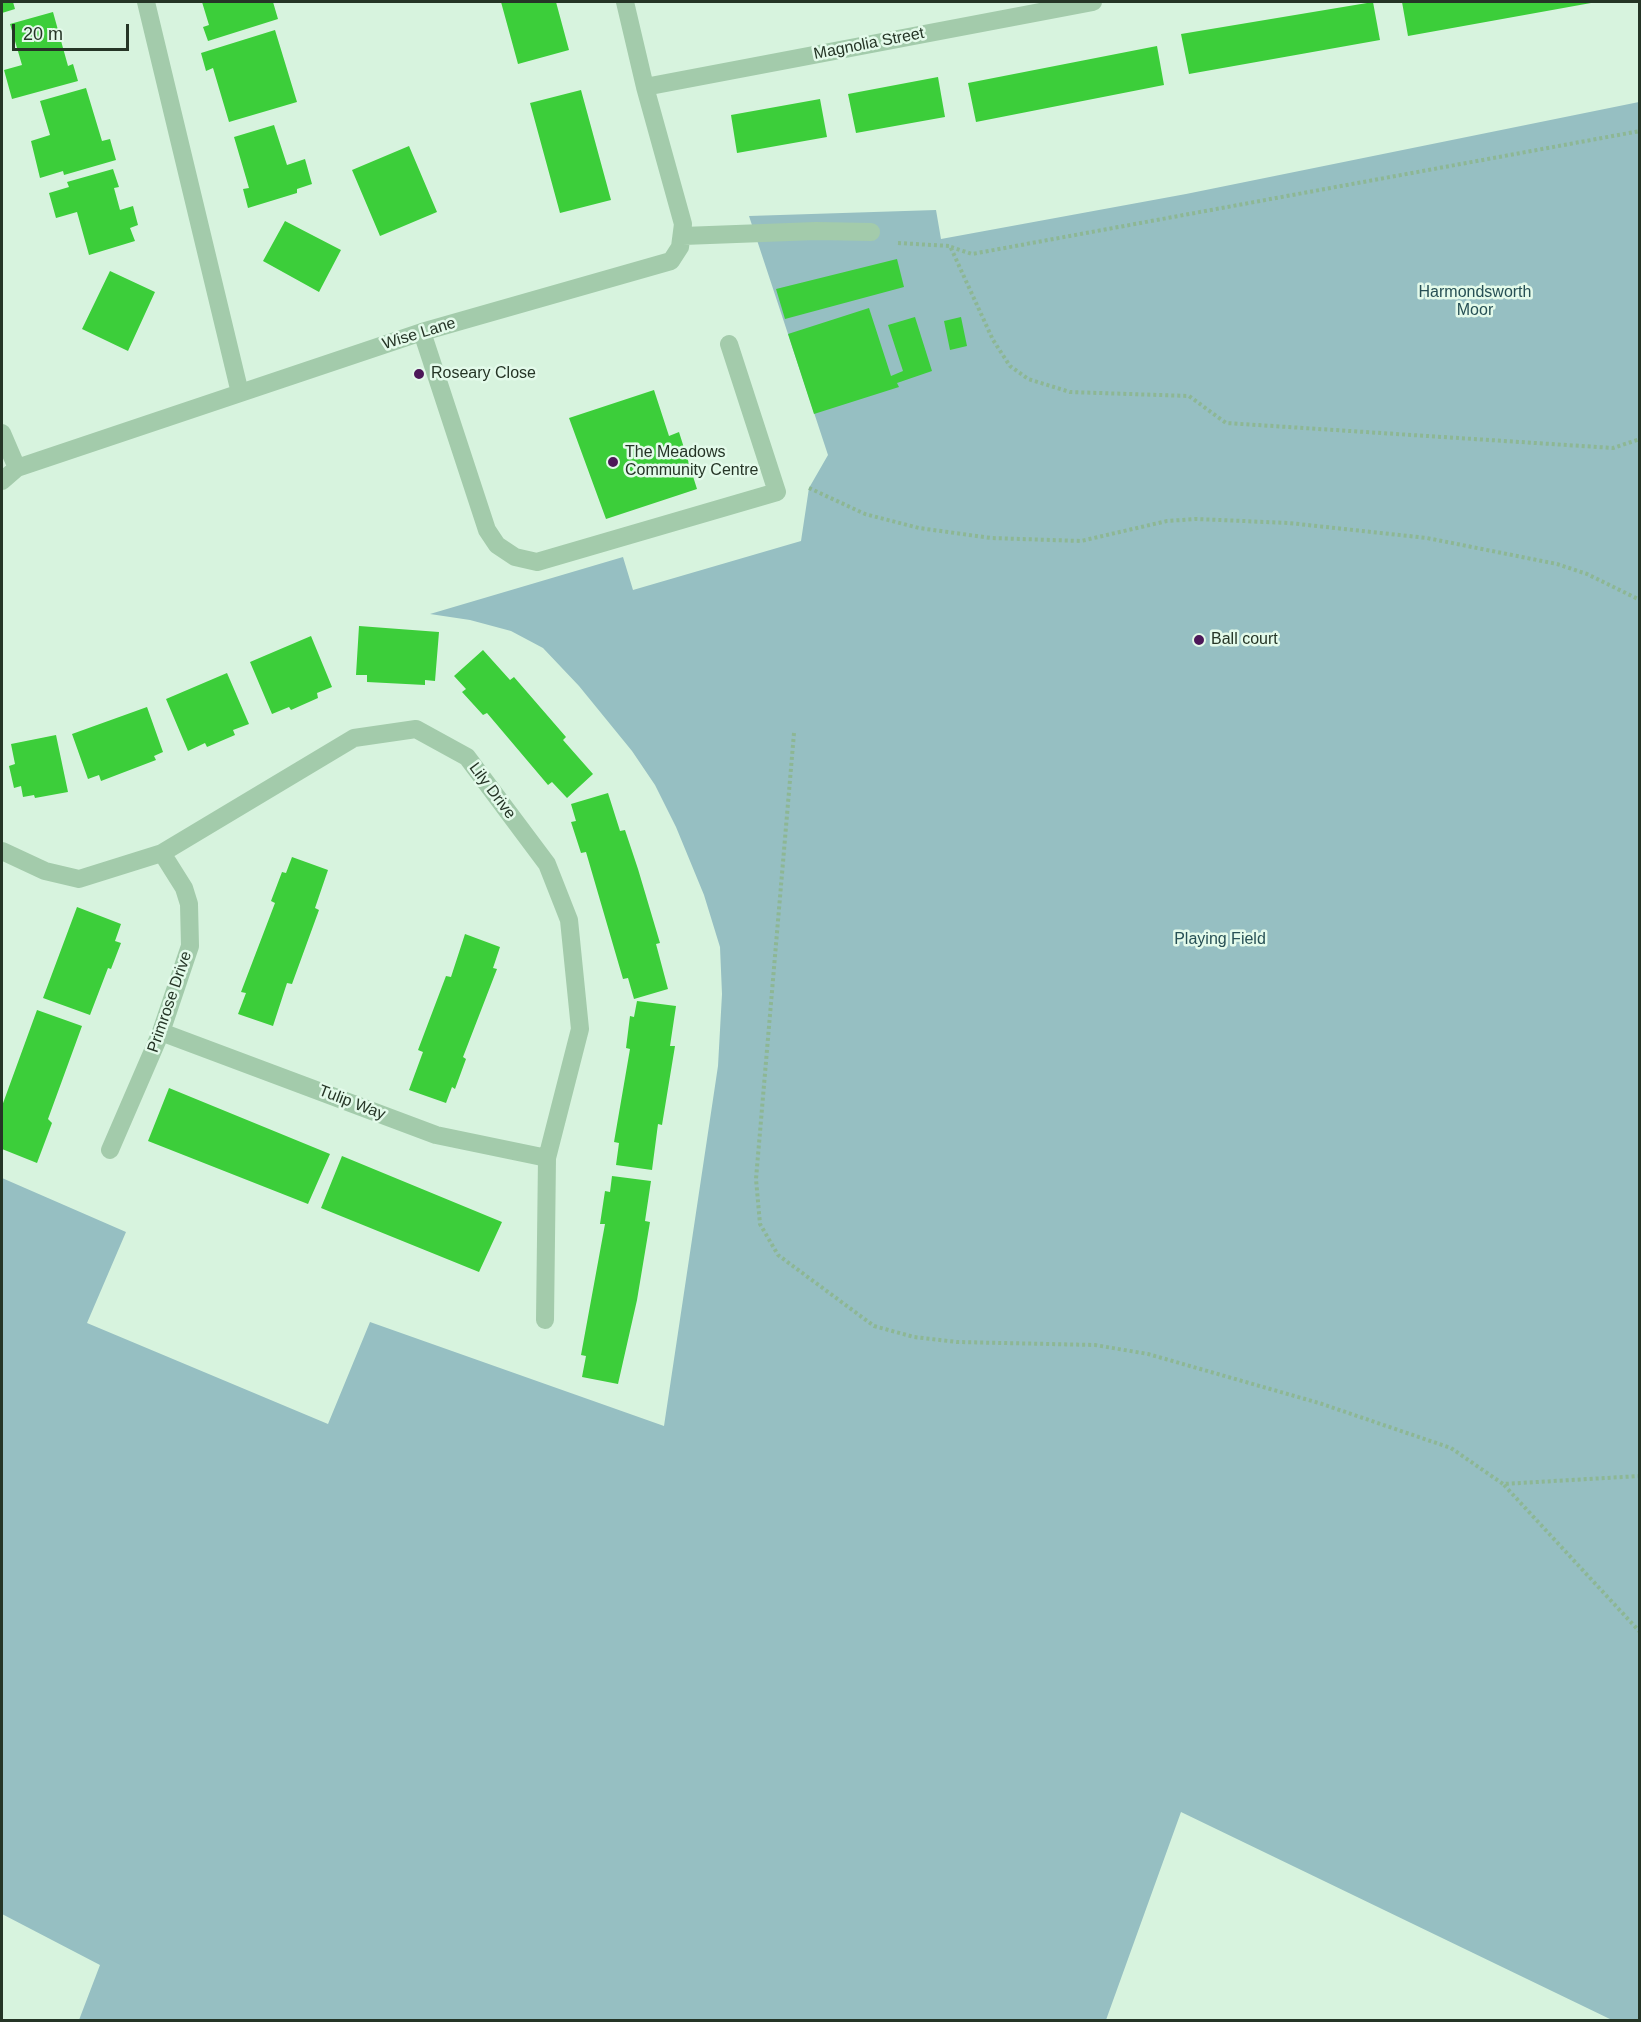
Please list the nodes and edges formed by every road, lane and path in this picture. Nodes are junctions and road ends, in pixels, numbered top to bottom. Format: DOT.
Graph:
graph roads {
  1 [pos="146,2"];
  2 [pos="625,2"];
  3 [pos="1093,2"];
  4 [pos="645,87"];
  5 [pos="1640,131"];
  6 [pos="871,232"];
  7 [pos="683,237"];
  8 [pos="892,242"];
  9 [pos="950,246"];
  10 [pos="422,332"];
  11 [pos="729,345"];
  12 [pos="240,393"];
  13 [pos="2,433"];
  14 [pos="1640,439"];
  15 [pos="17,468"];
  16 [pos="2,481"];
  17 [pos="809,488"];
  18 [pos="1640,600"];
  19 [pos="794,733"];
  20 [pos="2,851"];
  21 [pos="162,853"];
  22 [pos="161,1032"];
  23 [pos="110,1150"];
  24 [pos="547,1158"];
  25 [pos="545,1320"];
  26 [pos="1640,1476"];
  27 [pos="1503,1484"];
  28 [pos="1640,1632"];
  1 -- 12 [label="street"];
  2 -- 4 [label="street"];
  3 -- 4 [label="street, Magnolia Street"];
  4 -- 7 [label="street"];
  5 -- 9 [label="path"];
  6 -- 7 [label="street"];
  7 -- 10 [label="street, Wise Lane"];
  8 -- 9 [label="path"];
  9 -- 14 [label="path"];
  10 -- 11 [label="street"];
  10 -- 12 [label="street, Wise Lane"];
  12 -- 15 [label="street, Wise Lane"];
  13 -- 15 [label="street"];
  15 -- 16 [label="street, Wise Lane"];
  17 -- 18 [label="path"];
  19 -- 27 [label="path"];
  20 -- 21 [label="street, Lily Drive"];
  21 -- 22 [label="street, Primrose Drive"];
  21 -- 24 [label="street, Lily Drive"];
  22 -- 23 [label="street, Primrose Drive"];
  22 -- 24 [label="street, Tulip Way"];
  24 -- 25 [label="street, Lily Drive"];
  26 -- 27 [label="path"];
  27 -- 28 [label="path"];
}
